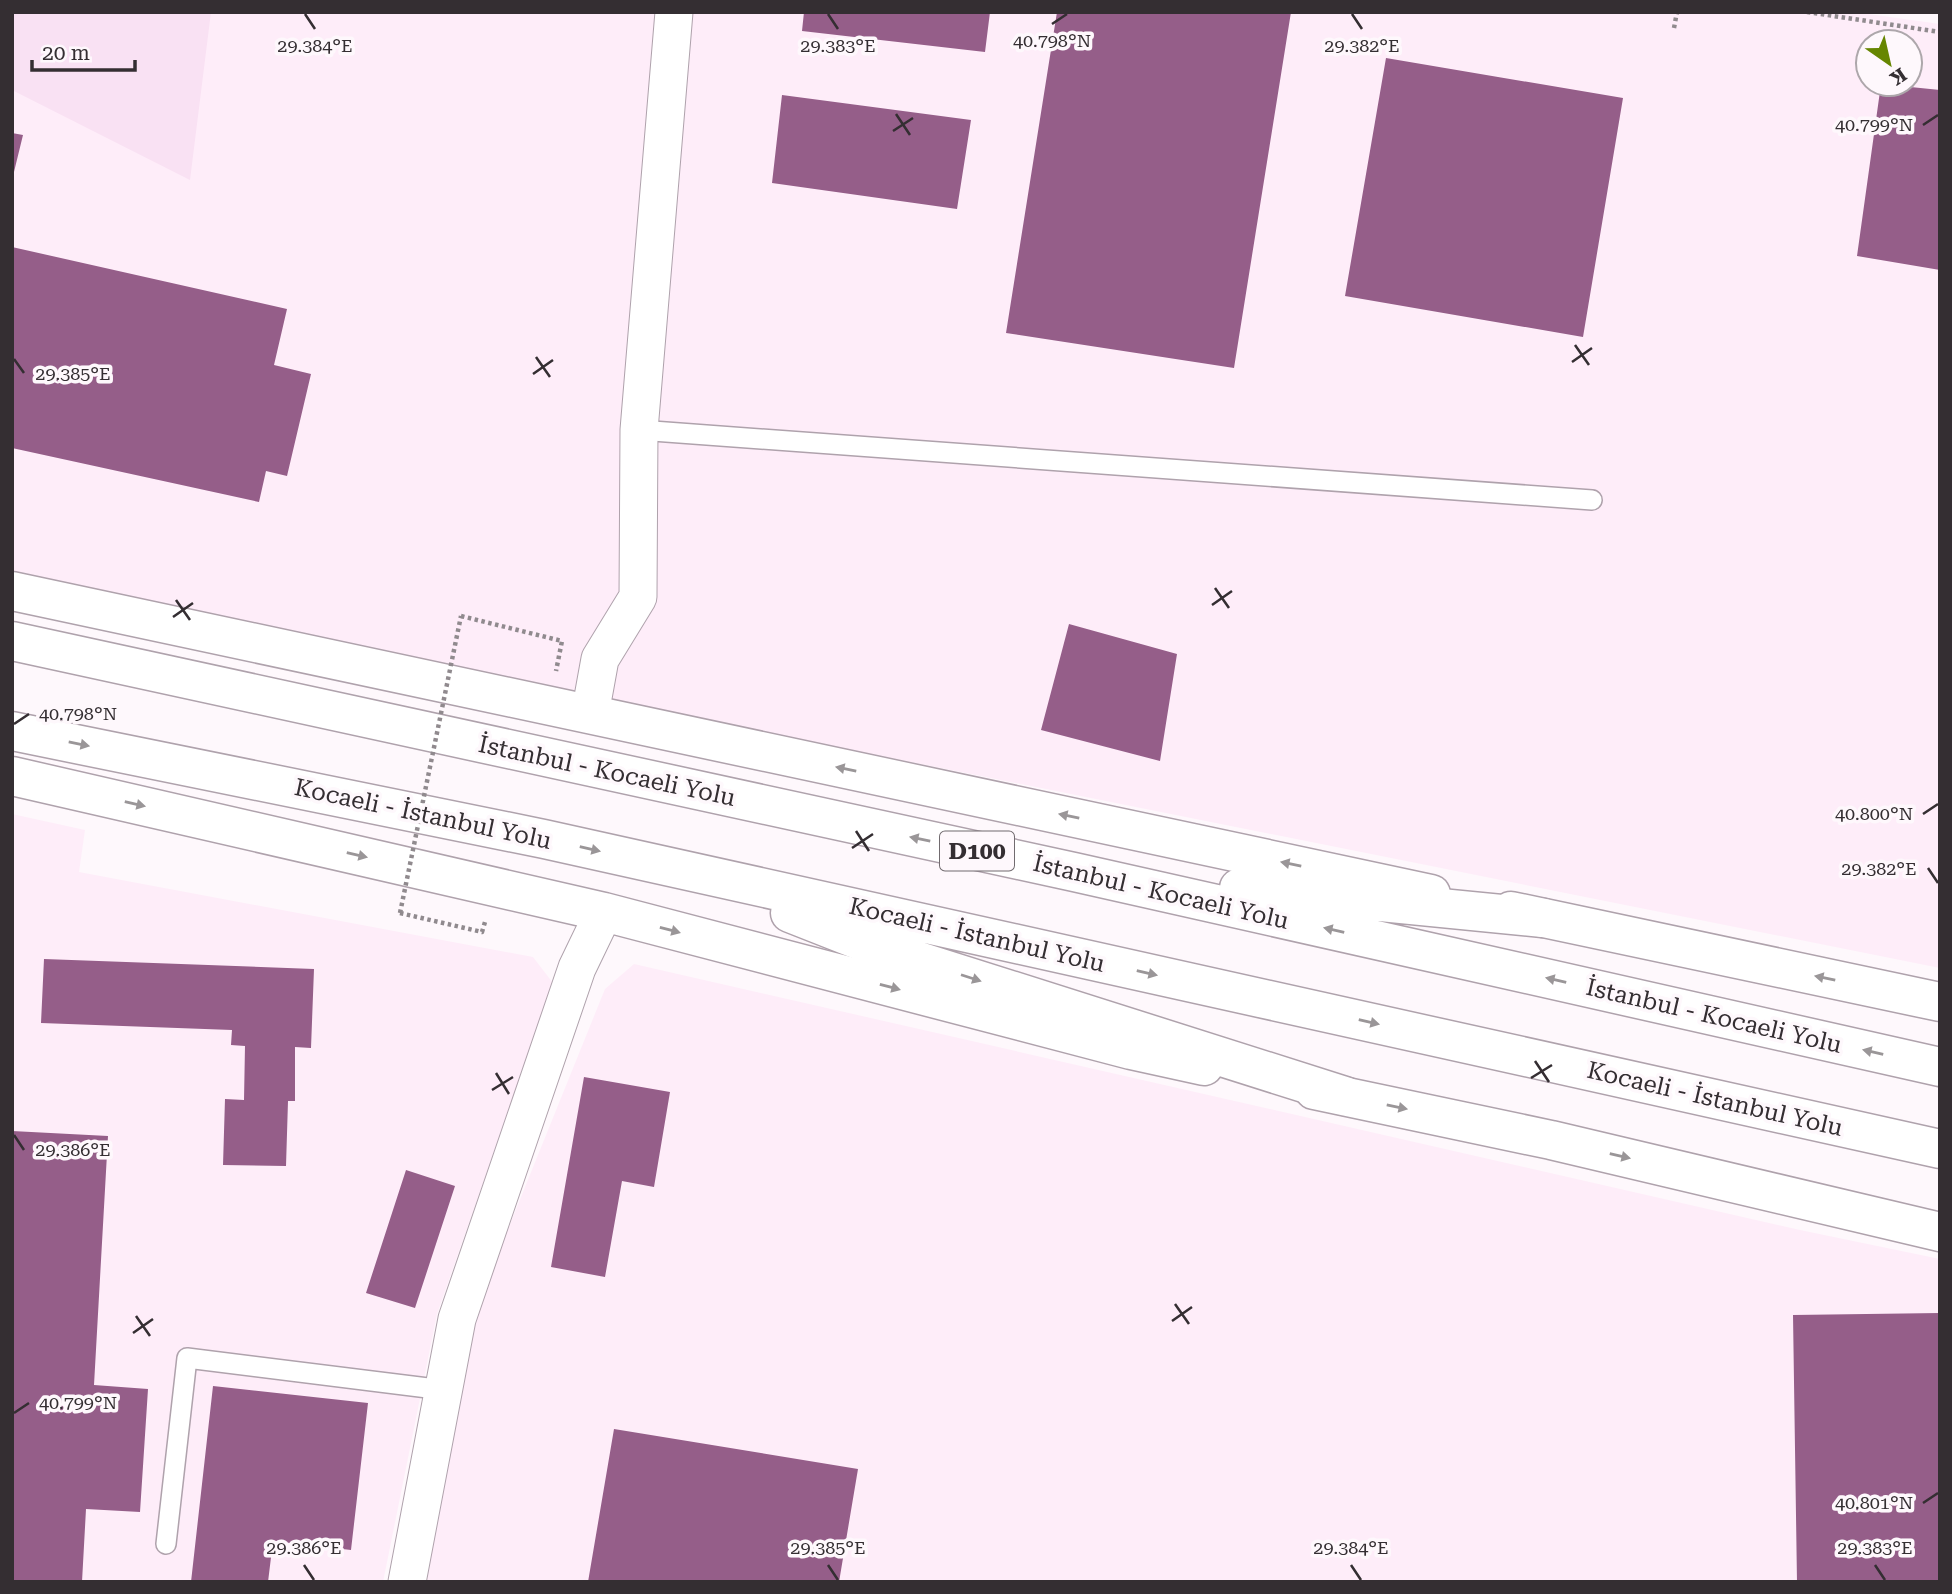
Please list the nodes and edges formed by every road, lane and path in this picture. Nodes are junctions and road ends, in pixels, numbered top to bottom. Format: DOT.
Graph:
graph roads {
  1 [pos="674,12"];
  2 [pos="1677,12"];
  3 [pos="1807,12"];
  4 [pos="1674,28"];
  5 [pos="1940,32"];
  6 [pos="639,430"];
  7 [pos="1592,500"];
  8 [pos="12,591"];
  9 [pos="12,641"];
  10 [pos="562,641"];
  11 [pos="590,714"];
  12 [pos="12,731"];
  13 [pos="12,776"];
  14 [pos="678,869"];
  15 [pos="1074,872"];
  16 [pos="604,912"];
  17 [pos="1543,918"];
  18 [pos="482,932"];
  19 [pos="1940,1002"];
  20 [pos="1940,1067"];
  21 [pos="1345,1096"];
  22 [pos="1940,1149"];
  23 [pos="1940,1232"];
  24 [pos="444,1390"];
  25 [pos="166,1544"];
  26 [pos="407,1582"];
  1 -- 6 [label="street"];
  2 -- 4 [label="path"];
  3 -- 5 [label="path"];
  6 -- 7 [label="lane"];
  6 -- 11 [label="street"];
  8 -- 11 [label="main road"];
  15 -- 9 [label="main road, İstanbul - Kocaeli Yolu / D100, one-way"];
  10 -- 18 [label="path, bridge"];
  17 -- 11 [label="main road, one-way"];
  12 -- 14 [label="main road, Kocaeli - İstanbul Yolu, one-way"];
  13 -- 16 [label="main road, one-way"];
  14 -- 21 [label="main road, one-way"];
  14 -- 22 [label="main road, Kocaeli - İstanbul Yolu, one-way"];
  15 -- 17 [label="main road"];
  20 -- 15 [label="main road, İstanbul - Kocaeli Yolu / D100, one-way"];
  16 -- 21 [label="main road, one-way"];
  16 -- 24 [label="street"];
  19 -- 17 [label="main road, one-way"];
  21 -- 23 [label="main road, one-way"];
  24 -- 25 [label="lane"];
  24 -- 26 [label="street"];
}
